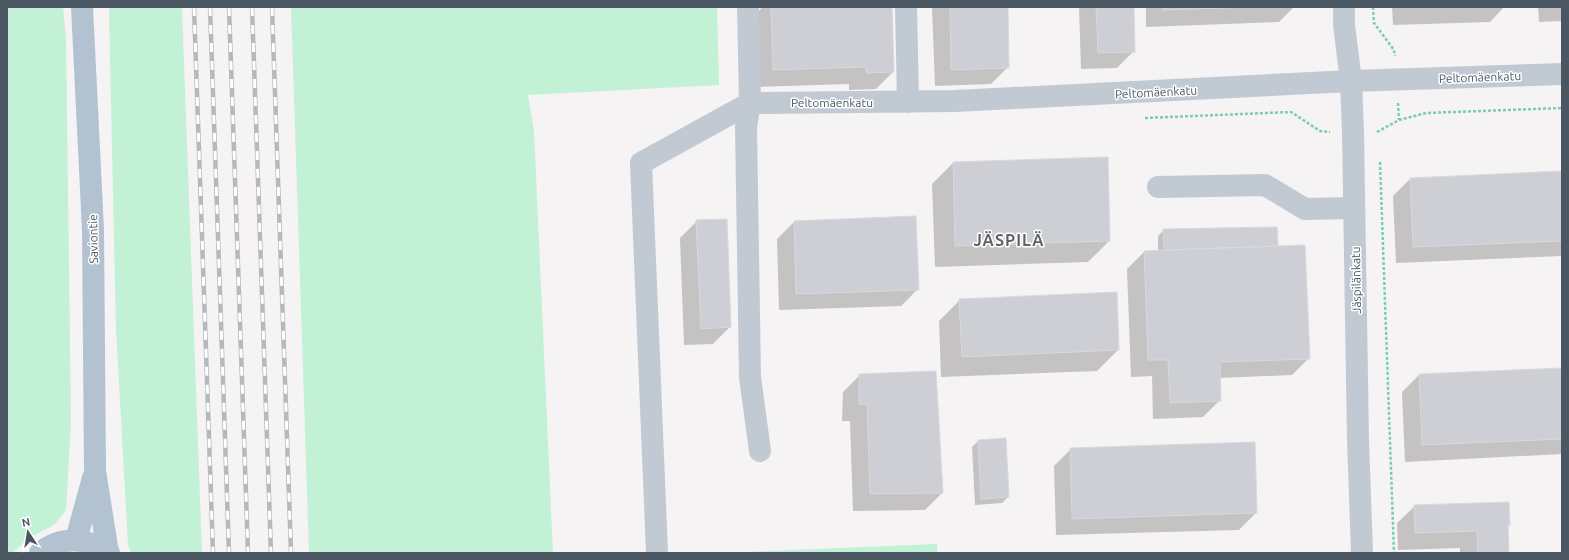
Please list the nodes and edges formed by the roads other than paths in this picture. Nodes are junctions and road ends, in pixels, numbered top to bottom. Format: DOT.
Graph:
graph roads {
  1 [pos="82,7"];
  2 [pos="748,7"];
  3 [pos="906,7"];
  4 [pos="1344,7"];
  5 [pos="1562,74"];
  6 [pos="1351,81"];
  7 [pos="908,102"];
  8 [pos="750,103"];
  9 [pos="1158,187"];
  10 [pos="1354,208"];
  11 [pos="760,451"];
  12 [pos="95,471"];
  13 [pos="76,540"];
  14 [pos="40,553"];
  15 [pos="109,553"];
  16 [pos="657,553"];
  17 [pos="1362,553"];
  1 -- 12 [label="main road, Saviontie"];
  2 -- 8 [label="street"];
  3 -- 7 [label="street"];
  4 -- 6 [label="street, Jäspilänkatu"];
  5 -- 6 [label="street, Peltomäenkatu"];
  6 -- 7 [label="street, Peltomäenkatu"];
  6 -- 10 [label="street, Jäspilänkatu"];
  7 -- 8 [label="street, Peltomäenkatu"];
  8 -- 11 [label="street"];
  8 -- 16 [label="street"];
  9 -- 10 [label="street"];
  10 -- 17 [label="street, Jäspilänkatu"];
  12 -- 13 [label="main road, Saviontie"];
  12 -- 15 [label="main road, Saviontie"];
  13 -- 14 [label="main road"];
  13 -- 15 [label="main road"];
}
